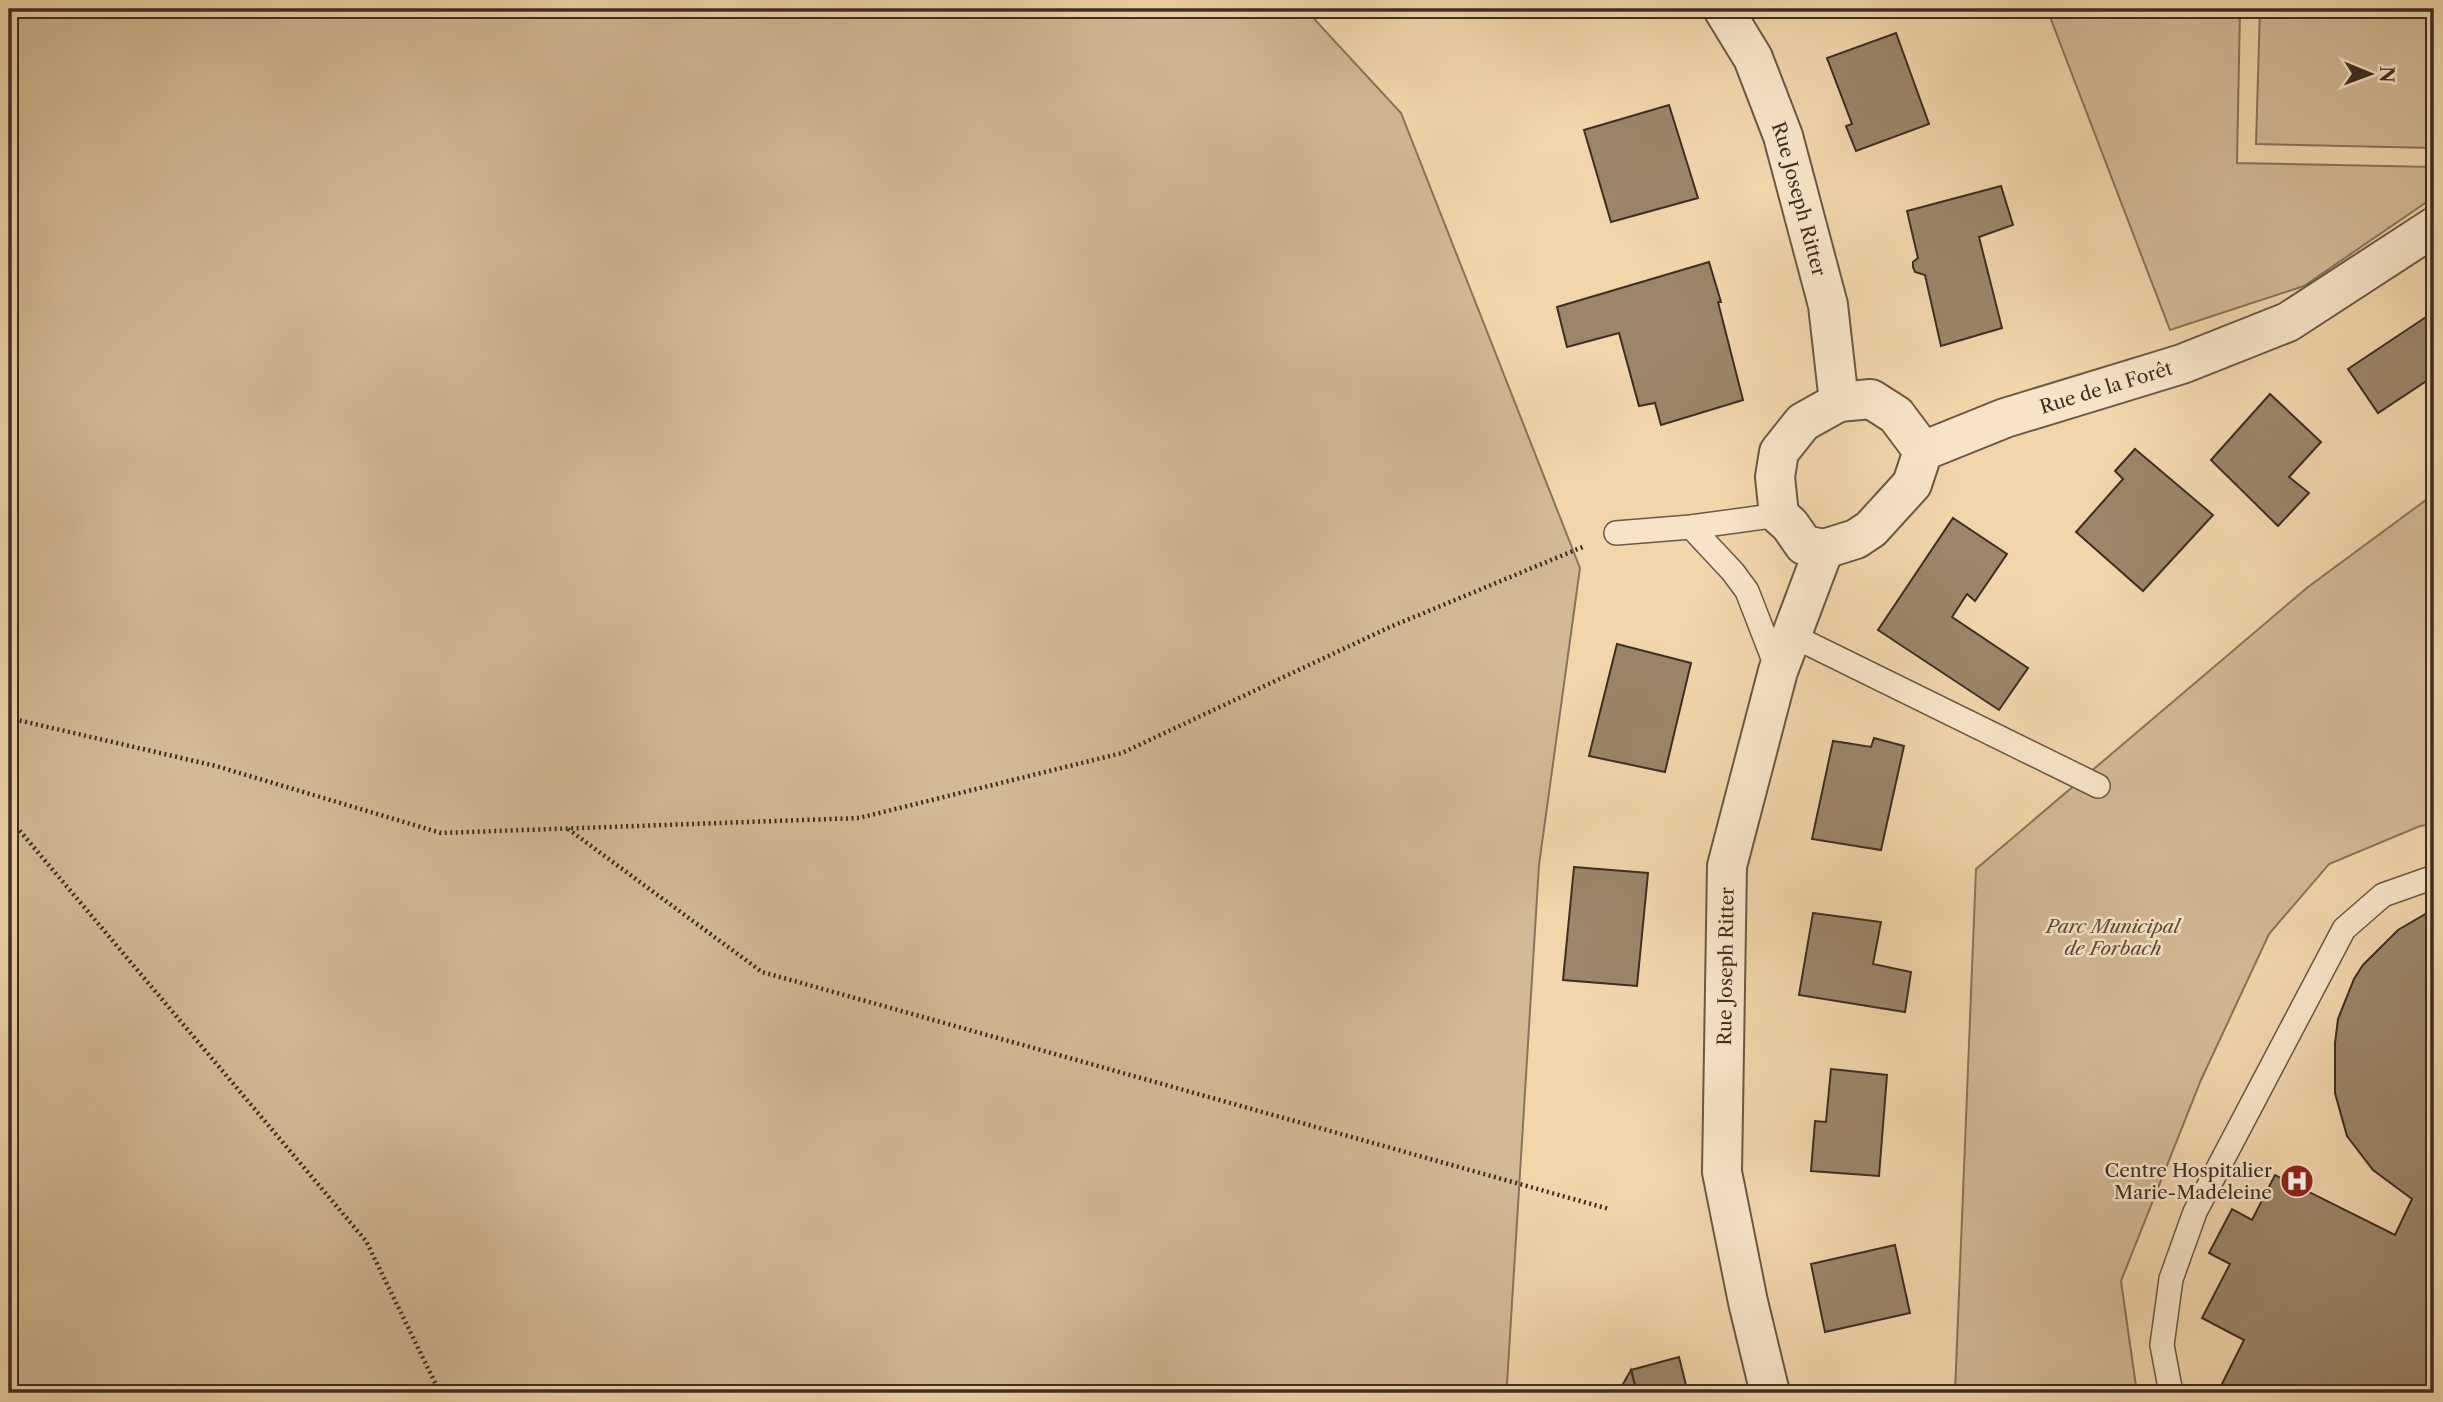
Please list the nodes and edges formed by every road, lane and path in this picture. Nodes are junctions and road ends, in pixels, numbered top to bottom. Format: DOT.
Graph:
graph roads {
  1 [pos="1723,9"];
  2 [pos="2434,227"];
  3 [pos="1839,402"];
  4 [pos="1923,451"];
  5 [pos="1779,515"];
  6 [pos="1691,527"];
  7 [pos="1616,533"];
  8 [pos="1825,549"];
  9 [pos="1791,635"];
  10 [pos="1778,671"];
  11 [pos="9,718"];
  12 [pos="2098,786"];
  13 [pos="9,818"];
  14 [pos="568,828"];
  15 [pos="2434,877"];
  16 [pos="1609,1209"];
  17 [pos="440,1393"];
  18 [pos="1770,1393"];
  19 [pos="2171,1393"];
  1 -- 3 [label="street, Rue Joseph Ritter"];
  2 -- 4 [label="street, Rue de la Forêt"];
  3 -- 4 [label="street"];
  3 -- 5 [label="street"];
  4 -- 8 [label="street"];
  5 -- 6 [label="lane"];
  5 -- 8 [label="street"];
  6 -- 7 [label="lane"];
  6 -- 10 [label="lane"];
  7 -- 14 [label="path"];
  8 -- 9 [label="street, Rue Joseph Ritter"];
  9 -- 10 [label="street, Rue Joseph Ritter"];
  9 -- 12 [label="lane"];
  10 -- 18 [label="street, Rue Joseph Ritter"];
  11 -- 14 [label="path"];
  13 -- 17 [label="path"];
  14 -- 16 [label="path"];
  15 -- 19 [label="lane"];
}
